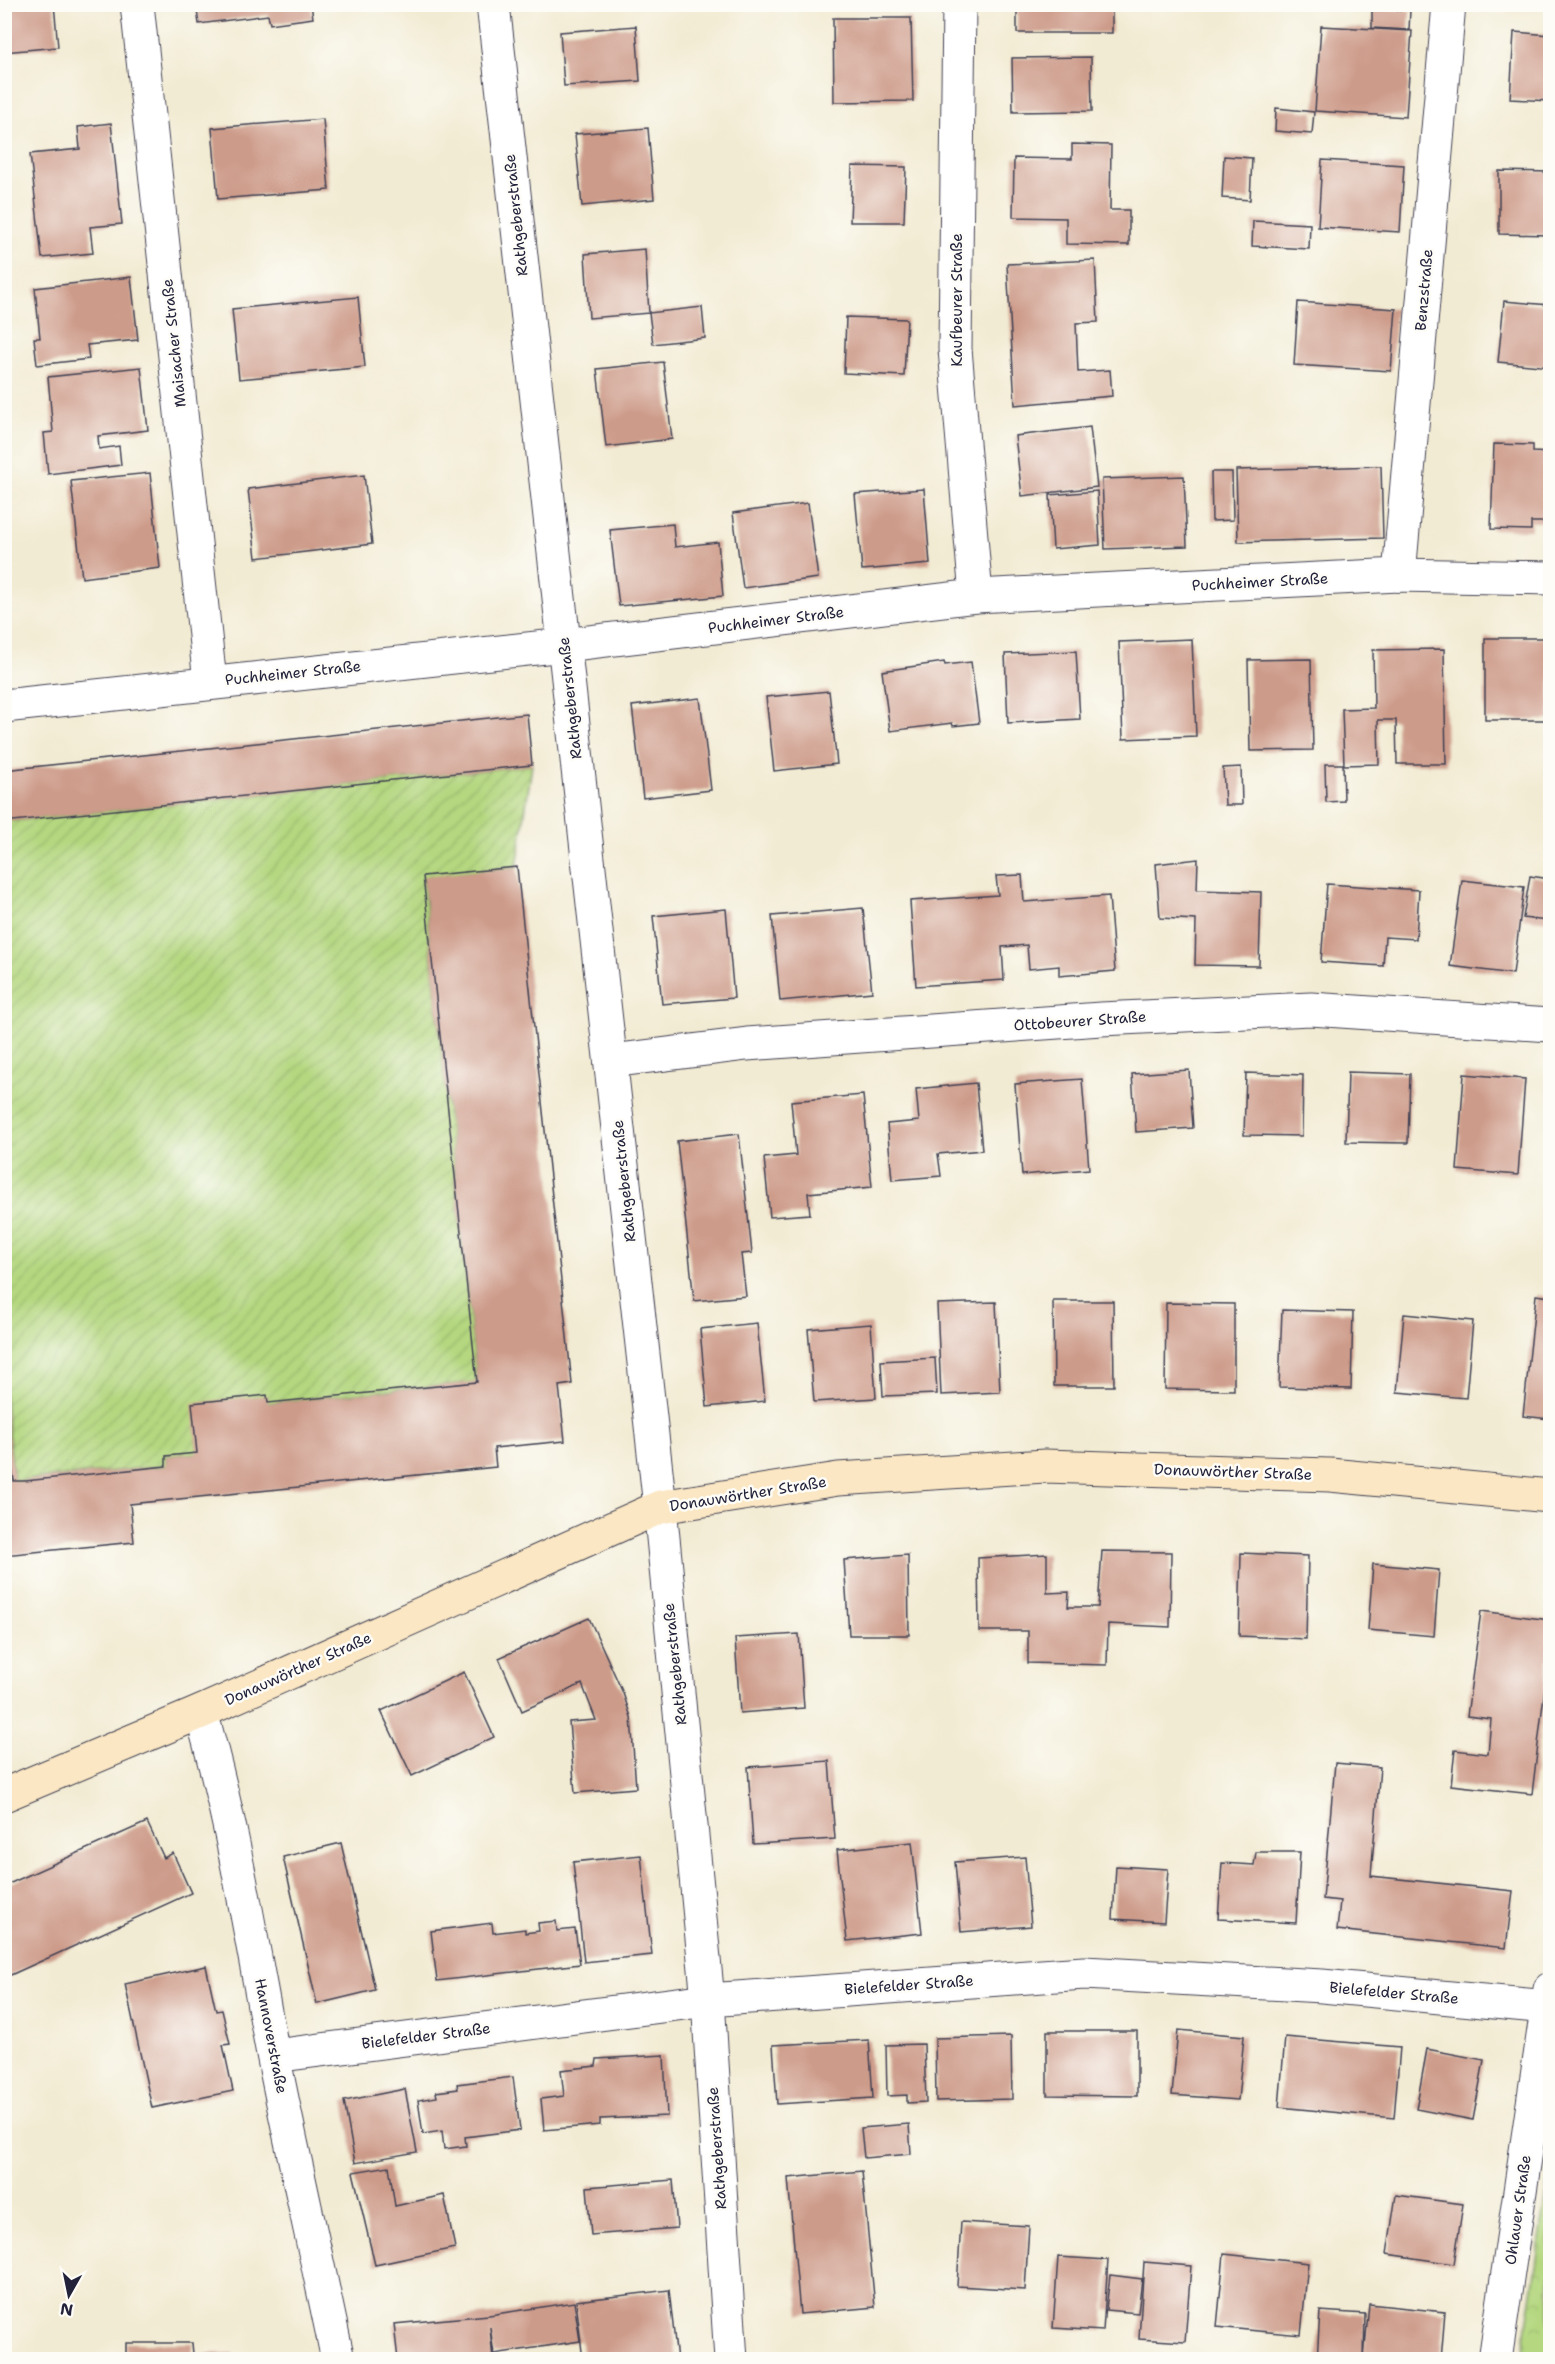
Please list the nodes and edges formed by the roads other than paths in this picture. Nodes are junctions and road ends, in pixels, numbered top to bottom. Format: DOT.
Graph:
graph roads {
  1 [pos="138,4"];
  2 [pos="493,4"];
  3 [pos="959,4"];
  4 [pos="1449,4"];
  5 [pos="1399,575"];
  6 [pos="1551,578"];
  7 [pos="976,596"];
  8 [pos="564,645"];
  9 [pos="210,682"];
  10 [pos="4,706"];
  11 [pos="1551,1025"];
  12 [pos="611,1061"];
  13 [pos="1551,1496"];
  14 [pos="660,1507"];
  15 [pos="201,1712"];
  16 [pos="4,1795"];
  17 [pos="1549,1998"];
  18 [pos="708,2000"];
  19 [pos="274,2055"];
  20 [pos="338,2360"];
  21 [pos="731,2360"];
  22 [pos="1496,2360"];
  1 -- 9 [label="street, Maisacher Straße"];
  2 -- 8 [label="street, Rathgeberstraße"];
  3 -- 7 [label="street, Kaufbeurer Straße"];
  4 -- 5 [label="street, Benzstraße"];
  5 -- 6 [label="street, Puchheimer Straße"];
  5 -- 7 [label="street, Puchheimer Straße"];
  7 -- 8 [label="street, Puchheimer Straße"];
  8 -- 9 [label="street, Puchheimer Straße"];
  8 -- 12 [label="street, Rathgeberstraße"];
  9 -- 10 [label="street, Puchheimer Straße"];
  11 -- 12 [label="street, Ottobeurer Straße"];
  12 -- 14 [label="street, Rathgeberstraße"];
  13 -- 14 [label="street, Donauwörther Straße"];
  14 -- 15 [label="street, Donauwörther Straße"];
  14 -- 18 [label="street, Rathgeberstraße"];
  15 -- 16 [label="street, Donauwörther Straße"];
  15 -- 19 [label="street, Hannoverstraße"];
  17 -- 18 [label="street, Bielefelder Straße"];
  17 -- 22 [label="street, Ohlauer Straße"];
  18 -- 19 [label="street, Bielefelder Straße"];
  18 -- 21 [label="street, Rathgeberstraße"];
  19 -- 20 [label="street, Hannoverstraße"];
}
